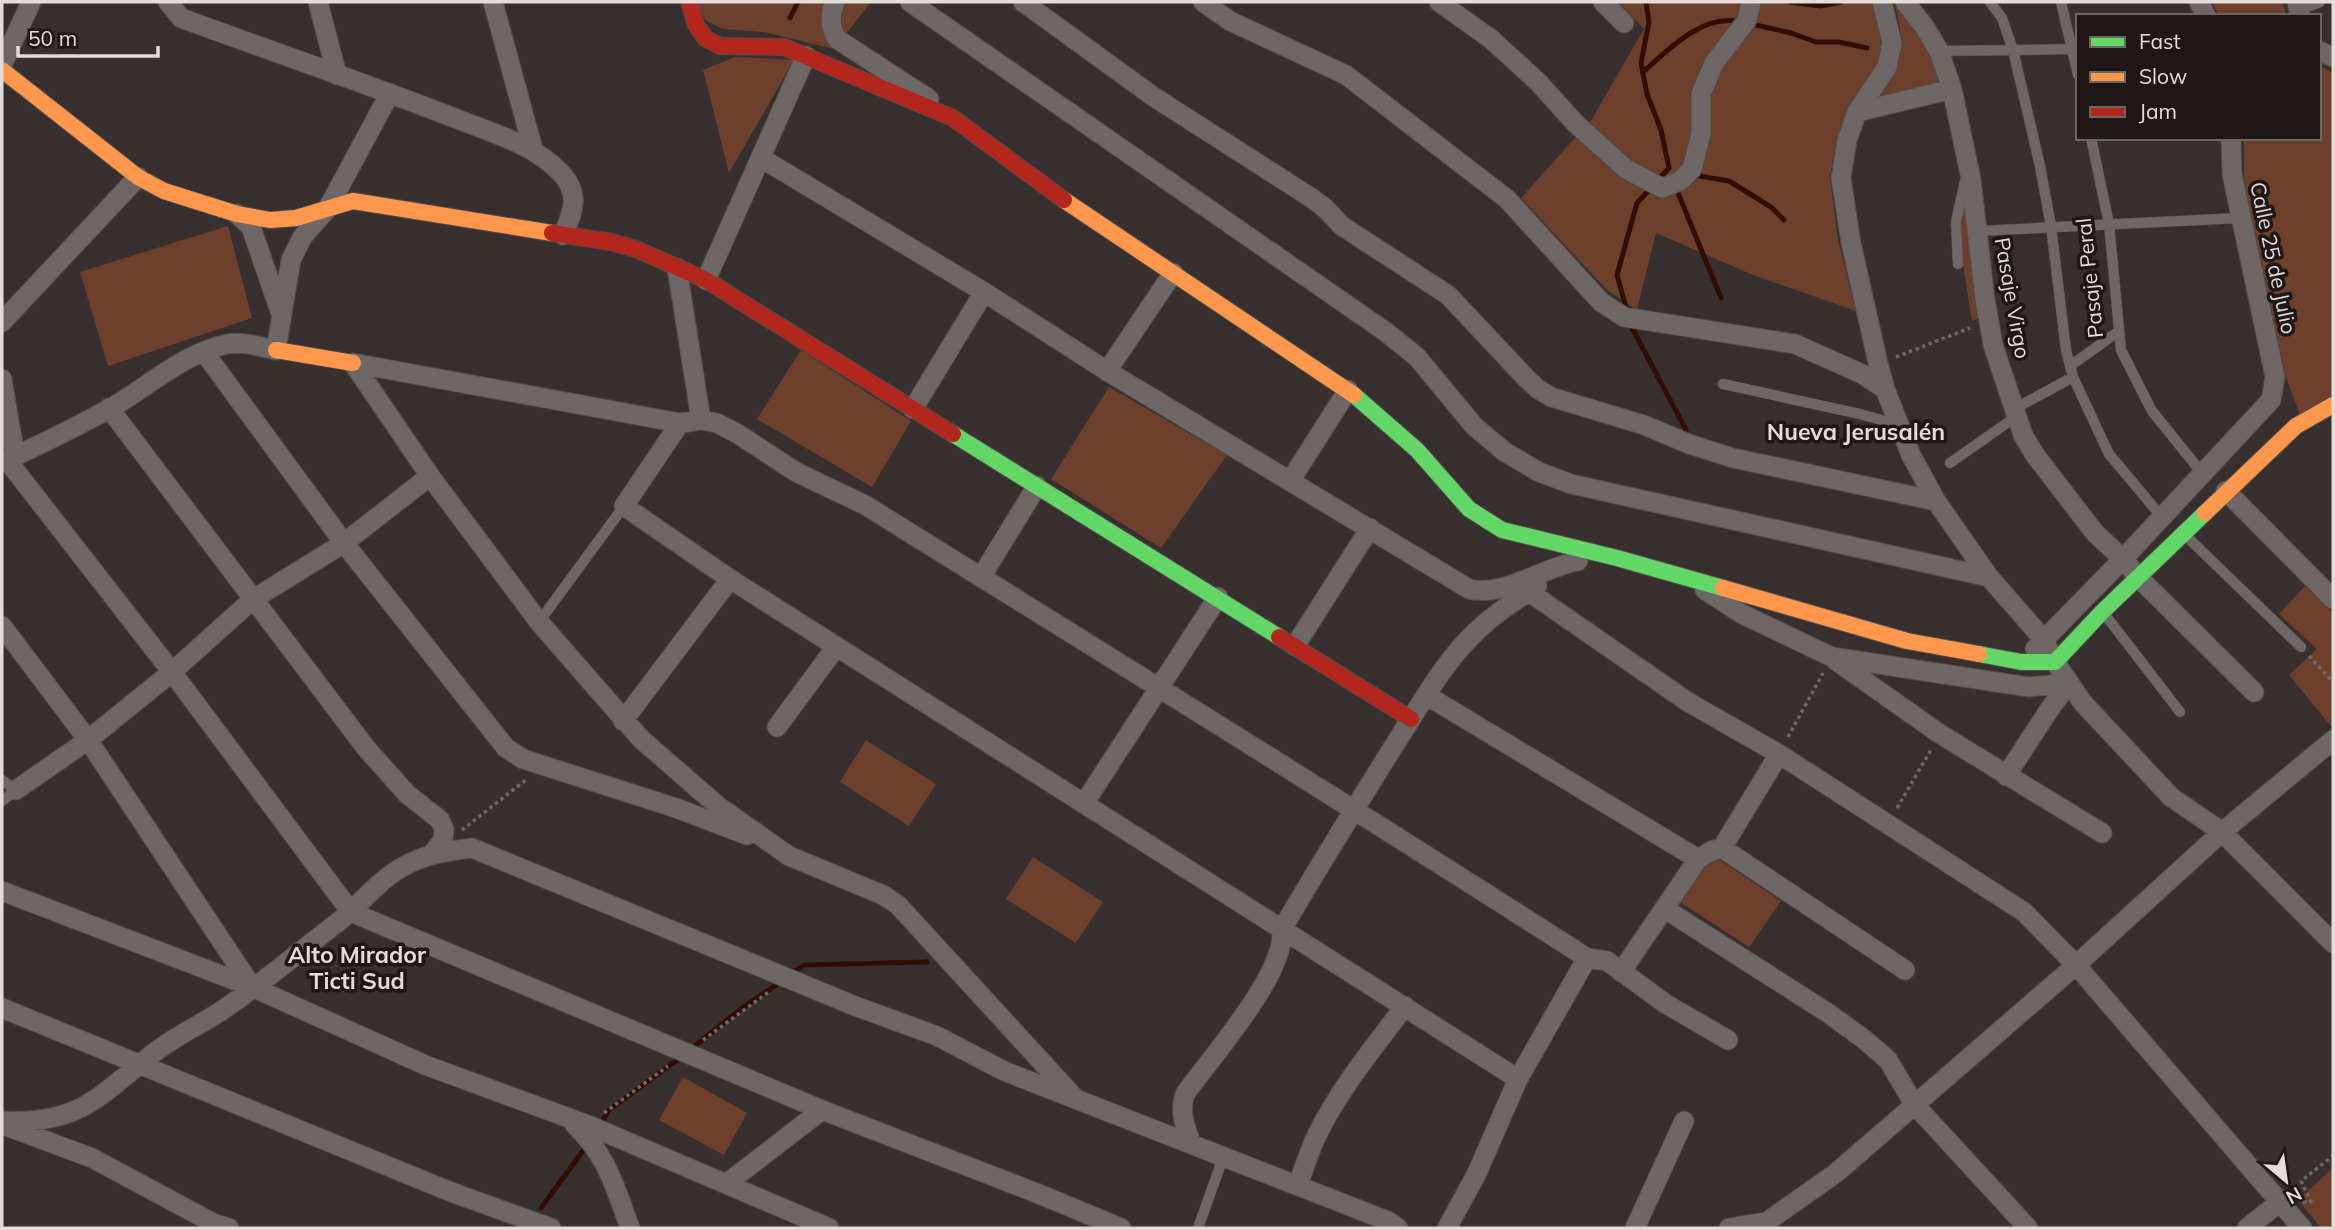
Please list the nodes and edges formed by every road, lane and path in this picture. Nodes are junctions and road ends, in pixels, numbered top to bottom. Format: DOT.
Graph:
graph roads {
  1 [pos="31,2"];
  2 [pos="168,2"];
  3 [pos="318,2"];
  4 [pos="493,2"];
  5 [pos="692,2"];
  6 [pos="835,2"];
  7 [pos="910,2"];
  8 [pos="1023,2"];
  9 [pos="1203,2"];
  10 [pos="1438,2"];
  11 [pos="1604,2"];
  12 [pos="1751,2"];
  13 [pos="1882,2"];
  14 [pos="1905,2"];
  15 [pos="1990,2"];
  16 [pos="2061,2"];
  17 [pos="2320,2"];
  18 [pos="2299,9"];
  19 [pos="1624,23"];
  20 [pos="2075,49"];
  21 [pos="2013,50"];
  22 [pos="1939,51"];
  23 [pos="806,56"];
  24 [pos="2,65"];
  25 [pos="2,70"];
  26 [pos="337,75"];
  27 [pos="1952,89"];
  28 [pos="390,93"];
  29 [pos="1857,112"];
  30 [pos="953,118"];
  31 [pos="2091,140"];
  32 [pos="2231,140"];
  33 [pos="533,149"];
  34 [pos="761,158"];
  35 [pos="1969,167"];
  36 [pos="138,177"];
  37 [pos="328,208"];
  38 [pos="237,214"];
  39 [pos="2240,218"];
  40 [pos="2109,223"];
  41 [pos="2051,226"];
  42 [pos="1978,231"];
  43 [pos="563,235"];
  44 [pos="1958,264"];
  45 [pos="677,268"];
  46 [pos="1173,274"];
  47 [pos="706,279"];
  48 [pos="984,292"];
  49 [pos="281,315"];
  50 [pos="2,321"];
  51 [pos="1989,321"];
  52 [pos="2119,331"];
  53 [pos="276,350"];
  54 [pos="204,352"];
  55 [pos="353,363"];
  56 [pos="1878,363"];
  57 [pos="2070,366"];
  58 [pos="1107,372"];
  59 [pos="2073,377"];
  60 [pos="2,379"];
  61 [pos="1723,384"];
  62 [pos="1885,389"];
  63 [pos="1348,390"];
  64 [pos="2333,405"];
  65 [pos="109,408"];
  66 [pos="913,410"];
  67 [pos="2015,412"];
  68 [pos="701,420"];
  69 [pos="680,423"];
  70 [pos="1899,425"];
  71 [pos="8,459"];
  72 [pos="1950,463"];
  73 [pos="2202,473"];
  74 [pos="430,476"];
  75 [pos="1290,481"];
  76 [pos="1037,486"];
  77 [pos="2226,491"];
  78 [pos="1936,501"];
  79 [pos="624,506"];
  80 [pos="2161,516"];
  81 [pos="1370,528"];
  82 [pos="2184,534"];
  83 [pos="344,543"];
  84 [pos="1617,558"];
  85 [pos="2123,559"];
  86 [pos="1578,561"];
  87 [pos="1989,576"];
  88 [pos="981,577"];
  89 [pos="2138,578"];
  90 [pos="730,579"];
  91 [pos="1688,579"];
  92 [pos="1529,592"];
  93 [pos="1218,597"];
  94 [pos="2333,599"];
  95 [pos="252,600"];
  96 [pos="2102,612"];
  97 [pos="539,622"];
  98 [pos="2,626"];
  99 [pos="2044,640"];
  100 [pos="1295,646"];
  101 [pos="835,647"];
  102 [pos="2301,647"];
  103 [pos="1832,657"];
  104 [pos="2021,662"];
  105 [pos="2055,662"];
  106 [pos="172,672"];
  107 [pos="2069,682"];
  108 [pos="2333,682"];
  109 [pos="1159,690"];
  110 [pos="2255,692"];
  111 [pos="1426,695"];
  112 [pos="2180,712"];
  113 [pos="1411,719"];
  114 [pos="623,721"];
  115 [pos="777,727"];
  116 [pos="1940,734"];
  117 [pos="88,740"];
  118 [pos="2333,740"];
  119 [pos="1779,754"];
  120 [pos="545,765"];
  121 [pos="2006,776"];
  122 [pos="6,790"];
  123 [pos="1085,802"];
  124 [pos="1354,808"];
  125 [pos="1888,825"];
  126 [pos="2222,832"];
  127 [pos="2102,833"];
  128 [pos="771,844"];
  129 [pos="1722,848"];
  130 [pos="432,854"];
  131 [pos="1699,859"];
  132 [pos="2,891"];
  133 [pos="1664,909"];
  134 [pos="351,912"];
  135 [pos="1282,929"];
  136 [pos="2333,943"];
  137 [pos="1587,958"];
  138 [pos="2076,965"];
  139 [pos="1905,970"];
  140 [pos="1622,972"];
  141 [pos="252,987"];
  142 [pos="1405,1006"];
  143 [pos="2,1008"];
  144 [pos="1728,1040"];
  145 [pos="140,1065"];
  146 [pos="1518,1079"];
  147 [pos="1076,1100"];
  148 [pos="1914,1104"];
  149 [pos="822,1110"];
  150 [pos="568,1118"];
  151 [pos="1684,1121"];
  152 [pos="2,1123"];
  153 [pos="1191,1143"];
  154 [pos="2333,1156"];
  155 [pos="1223,1157"];
  156 [pos="726,1184"];
  157 [pos="1298,1185"];
  158 [pos="2280,1202"];
  159 [pos="1393,1225"];
  160 [pos="1456,1225"];
  161 [pos="1765,1226"];
  162 [pos="229,1228"];
  163 [pos="551,1228"];
  164 [pos="630,1228"];
  165 [pos="829,1228"];
  166 [pos="1121,1228"];
  167 [pos="1198,1228"];
  168 [pos="1413,1228"];
  169 [pos="1635,1228"];
  170 [pos="1729,1228"];
  171 [pos="2028,1228"];
  172 [pos="2247,1228"];
  173 [pos="2302,1228"];
  1 -- 24 [label="street"];
  2 -- 26 [label="street"];
  3 -- 26 [label="street"];
  4 -- 33 [label="street"];
  5 -- 23 [label="street"];
  6 -- 30 [label="street"];
  7 -- 87 [label="street"];
  8 -- 78 [label="street"];
  9 -- 62 [label="street"];
  10 -- 12 [label="street"];
  11 -- 19 [label="street"];
  13 -- 29 [label="street"];
  14 -- 22 [label="street, Pasaje Virgo"];
  15 -- 21 [label="lane"];
  16 -- 20 [label="lane"];
  17 -- 18 [label="lane"];
  20 -- 21 [label="lane"];
  21 -- 22 [label="lane"];
  21 -- 41 [label="lane"];
  22 -- 27 [label="street, Pasaje Virgo"];
  23 -- 30 [label="street"];
  23 -- 34 [label="street"];
  25 -- 36 [label="street"];
  26 -- 28 [label="street"];
  27 -- 29 [label="street"];
  27 -- 35 [label="street, Pasaje Virgo"];
  28 -- 33 [label="street"];
  28 -- 37 [label="street"];
  29 -- 56 [label="street"];
  30 -- 46 [label="street"];
  31 -- 40 [label="lane, Pasaje Peral"];
  32 -- 39 [label="street, Calle 25 de Julio"];
  33 -- 43 [label="street"];
  34 -- 47 [label="street"];
  34 -- 48 [label="street"];
  35 -- 42 [label="street, Pasaje Virgo"];
  35 -- 44 [label="lane"];
  36 -- 38 [label="street"];
  36 -- 50 [label="street"];
  37 -- 38 [label="street"];
  37 -- 43 [label="street"];
  37 -- 49 [label="street"];
  38 -- 49 [label="street"];
  39 -- 40 [label="lane"];
  39 -- 73 [label="street, Calle 25 de Julio"];
  40 -- 41 [label="lane"];
  40 -- 52 [label="lane, Pasaje Peral"];
  41 -- 42 [label="lane"];
  41 -- 57 [label="lane"];
  42 -- 51 [label="street, Pasaje Virgo"];
  43 -- 45 [label="street"];
  45 -- 47 [label="street"];
  45 -- 68 [label="street"];
  46 -- 58 [label="street"];
  46 -- 63 [label="street"];
  47 -- 66 [label="street"];
  48 -- 58 [label="street"];
  48 -- 66 [label="street"];
  49 -- 53 [label="street"];
  51 -- 56 [label="path"];
  51 -- 67 [label="street, Pasaje Virgo"];
  52 -- 57 [label="lane"];
  52 -- 73 [label="lane, Pasaje Peral"];
  53 -- 54 [label="street"];
  53 -- 55 [label="street"];
  54 -- 65 [label="street"];
  54 -- 83 [label="street"];
  55 -- 69 [label="street"];
  55 -- 74 [label="street"];
  56 -- 62 [label="street"];
  57 -- 59 [label="lane"];
  58 -- 75 [label="street"];
  59 -- 67 [label="lane"];
  59 -- 80 [label="lane"];
  60 -- 71 [label="street"];
  61 -- 70 [label="lane"];
  62 -- 70 [label="street"];
  63 -- 75 [label="street"];
  63 -- 84 [label="street"];
  64 -- 77 [label="street"];
  65 -- 71 [label="street"];
  65 -- 95 [label="street"];
  66 -- 76 [label="street"];
  67 -- 72 [label="lane"];
  67 -- 85 [label="street, Pasaje Virgo"];
  68 -- 69 [label="street"];
  68 -- 88 [label="street"];
  69 -- 79 [label="street"];
  70 -- 78 [label="street"];
  71 -- 106 [label="street"];
  73 -- 80 [label="street"];
  74 -- 83 [label="street"];
  74 -- 97 [label="street"];
  75 -- 81 [label="street"];
  76 -- 88 [label="street"];
  76 -- 93 [label="street"];
  77 -- 82 [label="street"];
  77 -- 94 [label="street"];
  78 -- 87 [label="street"];
  79 -- 90 [label="street"];
  79 -- 97 [label="lane"];
  80 -- 85 [label="street"];
  81 -- 86 [label="street"];
  81 -- 100 [label="street"];
  82 -- 89 [label="street"];
  82 -- 102 [label="lane"];
  83 -- 95 [label="street"];
  83 -- 120 [label="street"];
  84 -- 86 [label="street"];
  84 -- 91 [label="street"];
  85 -- 89 [label="street, Pasaje Virgo"];
  85 -- 99 [label="street"];
  86 -- 92 [label="street"];
  87 -- 99 [label="street"];
  88 -- 109 [label="street"];
  89 -- 96 [label="street"];
  89 -- 110 [label="street, Pasaje Virgo"];
  90 -- 101 [label="street"];
  90 -- 114 [label="street"];
  91 -- 103 [label="street"];
  91 -- 104 [label="street"];
  92 -- 111 [label="street"];
  92 -- 119 [label="street"];
  93 -- 100 [label="street"];
  93 -- 109 [label="street"];
  95 -- 106 [label="street"];
  95 -- 130 [label="street"];
  96 -- 105 [label="street"];
  96 -- 112 [label="lane"];
  97 -- 114 [label="street"];
  98 -- 117 [label="street"];
  99 -- 104 [label="street"];
  99 -- 105 [label="street"];
  100 -- 113 [label="street"];
  101 -- 115 [label="street"];
  101 -- 123 [label="street"];
  102 -- 108 [label="path"];
  103 -- 107 [label="street"];
  103 -- 116 [label="street"];
  103 -- 119 [label="path"];
  104 -- 105 [label="street"];
  105 -- 107 [label="street"];
  106 -- 117 [label="street"];
  106 -- 134 [label="street"];
  107 -- 121 [label="street"];
  107 -- 126 [label="street"];
  109 -- 123 [label="street"];
  109 -- 124 [label="street"];
  111 -- 113 [label="street"];
  111 -- 131 [label="street"];
  113 -- 124 [label="street"];
  114 -- 128 [label="street"];
  116 -- 121 [label="street"];
  116 -- 125 [label="path"];
  117 -- 122 [label="street"];
  117 -- 141 [label="street"];
  118 -- 126 [label="street"];
  119 -- 125 [label="street"];
  119 -- 129 [label="street"];
  120 -- 128 [label="street"];
  120 -- 130 [label="path"];
  121 -- 127 [label="street"];
  123 -- 135 [label="street"];
  124 -- 135 [label="street"];
  124 -- 137 [label="street"];
  125 -- 138 [label="street"];
  126 -- 136 [label="street"];
  126 -- 138 [label="street"];
  128 -- 147 [label="street"];
  129 -- 131 [label="street"];
  129 -- 139 [label="street"];
  130 -- 134 [label="street"];
  130 -- 147 [label="street"];
  131 -- 133 [label="street"];
  132 -- 141 [label="street"];
  133 -- 140 [label="street"];
  133 -- 148 [label="street"];
  134 -- 141 [label="street"];
  134 -- 149 [label="street"];
  135 -- 142 [label="street"];
  135 -- 153 [label="street"];
  137 -- 140 [label="street"];
  137 -- 146 [label="street"];
  138 -- 148 [label="street"];
  138 -- 158 [label="street"];
  140 -- 144 [label="street"];
  141 -- 145 [label="street"];
  141 -- 150 [label="street"];
  142 -- 146 [label="street"];
  142 -- 157 [label="street"];
  143 -- 145 [label="street"];
  145 -- 152 [label="street"];
  145 -- 163 [label="street"];
  146 -- 160 [label="street"];
  147 -- 153 [label="street"];
  148 -- 161 [label="street"];
  148 -- 171 [label="street"];
  149 -- 156 [label="street"];
  149 -- 166 [label="street"];
  150 -- 156 [label="street"];
  150 -- 164 [label="street"];
  151 -- 169 [label="street"];
  152 -- 162 [label="street"];
  153 -- 155 [label="street"];
  154 -- 158 [label="path"];
  155 -- 157 [label="street"];
  155 -- 167 [label="lane"];
  156 -- 165 [label="street"];
  157 -- 159 [label="street"];
  158 -- 172 [label="street"];
  158 -- 173 [label="street"];
  159 -- 168 [label="street"];
  161 -- 170 [label="street"];
}
